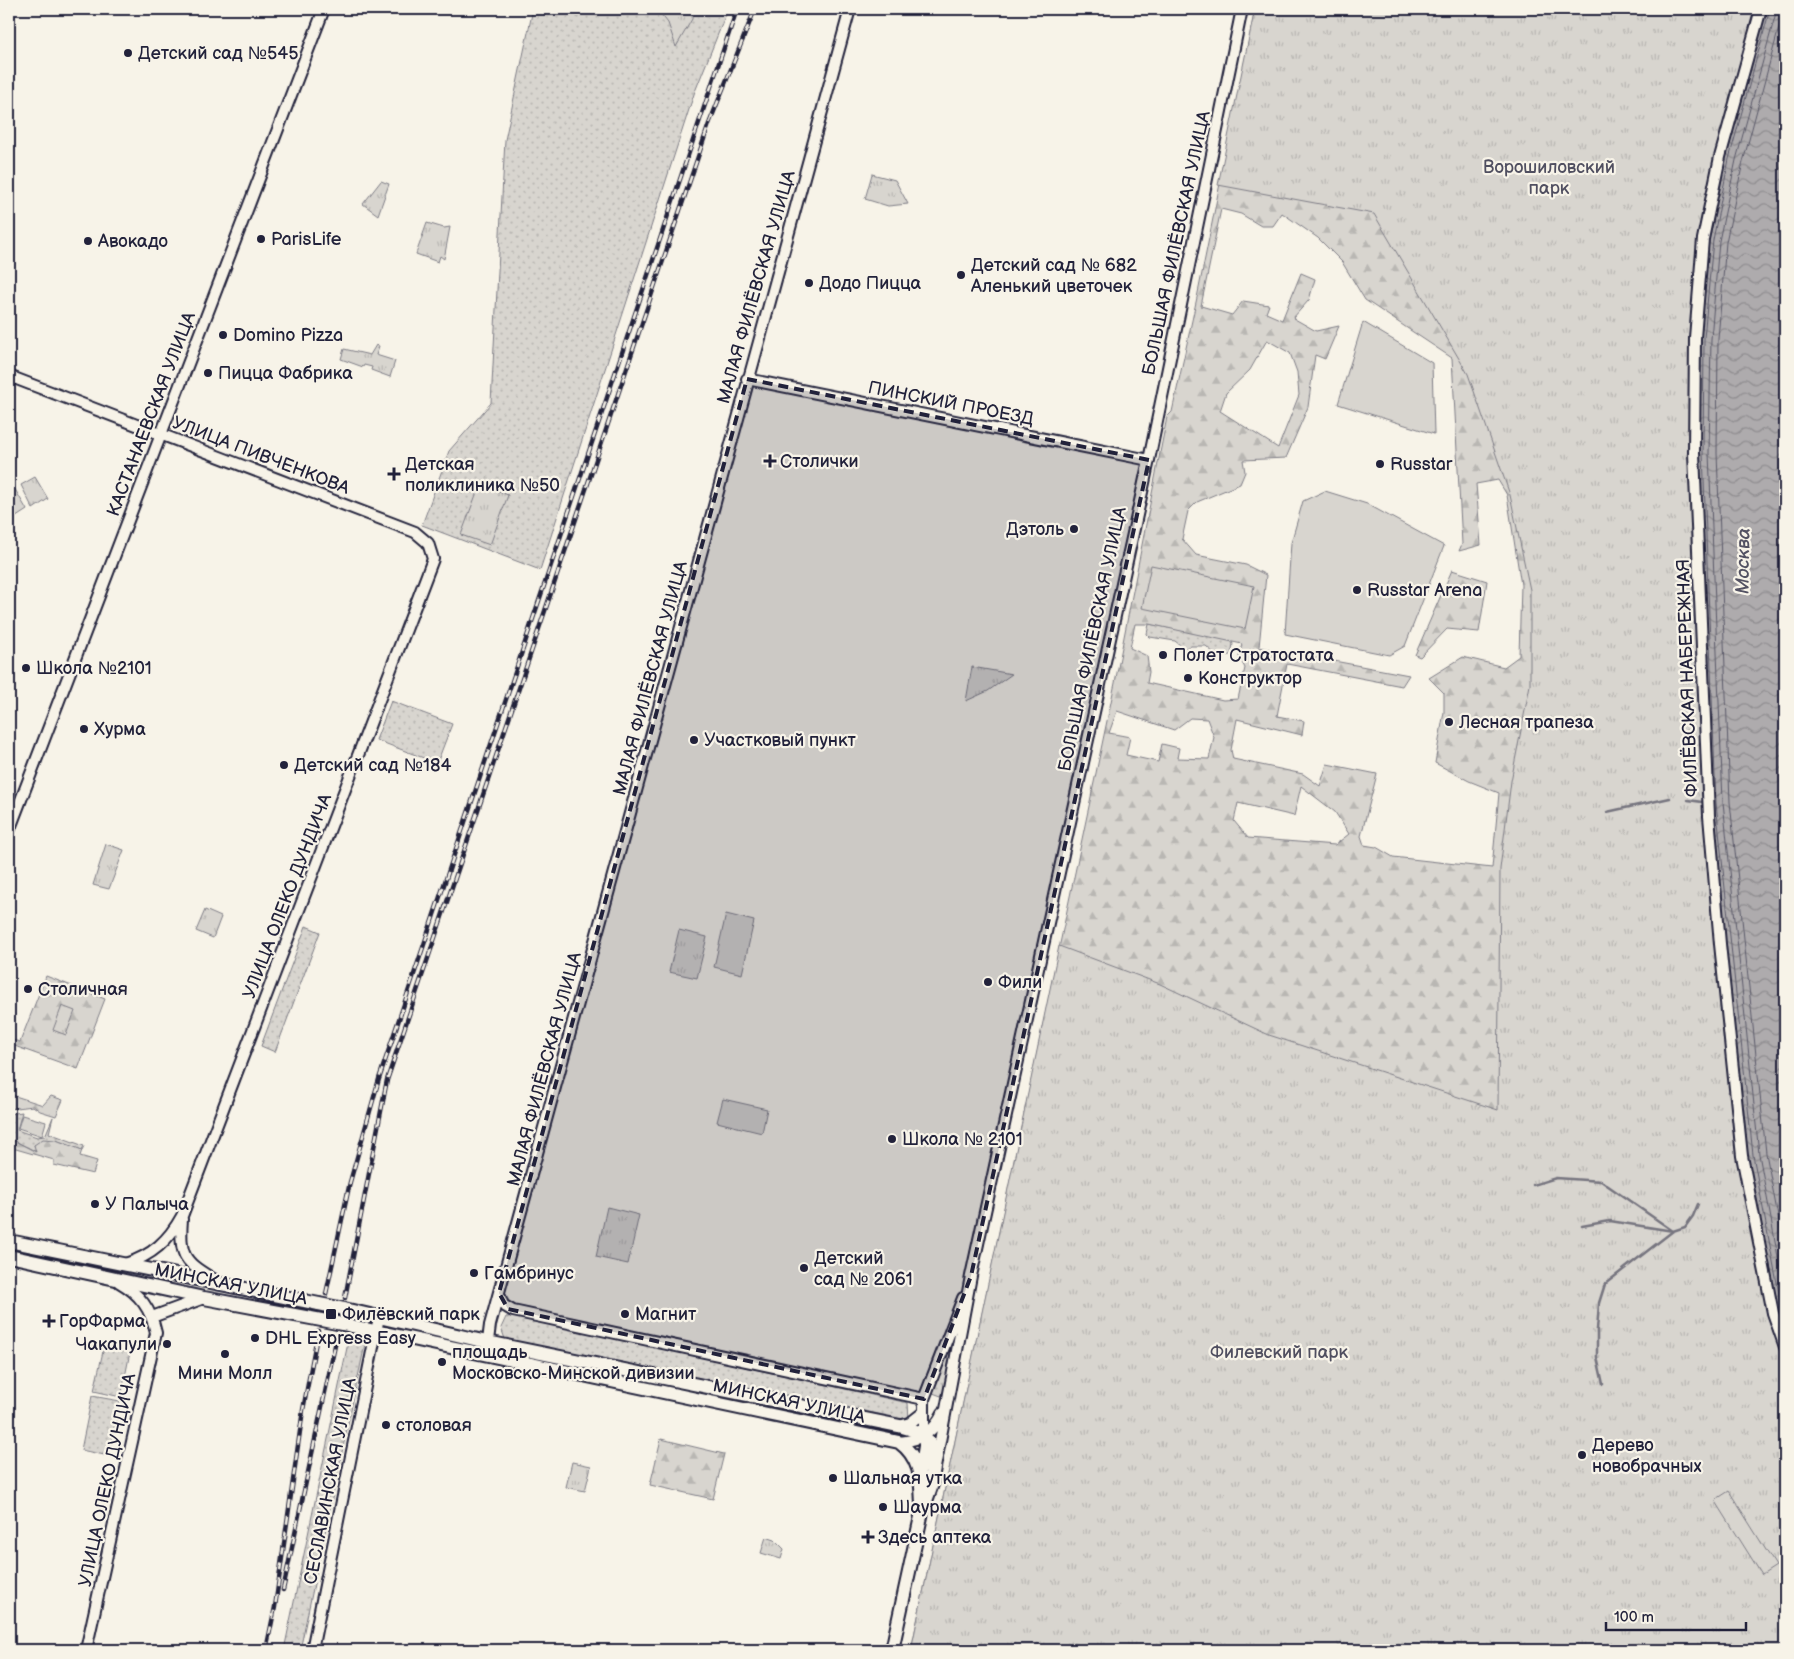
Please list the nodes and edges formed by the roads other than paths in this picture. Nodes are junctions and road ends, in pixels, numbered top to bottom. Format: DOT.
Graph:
graph roads {
  1 [pos="324,9"];
  2 [pos="850,9"];
  3 [pos="1242,9"];
  4 [pos="1761,9"];
  5 [pos="9,376"];
  6 [pos="748,379"];
  7 [pos="161,434"];
  8 [pos="1149,460"];
  9 [pos="433,559"];
  10 [pos="9,831"];
  11 [pos="182,1216"];
  12 [pos="9,1241"];
  13 [pos="9,1256"];
  14 [pos="125,1264"];
  15 [pos="971,1276"];
  16 [pos="111,1278"];
  17 [pos="223,1285"];
  18 [pos="499,1293"];
  19 [pos="204,1298"];
  20 [pos="152,1317"];
  21 [pos="379,1317"];
  22 [pos="376,1332"];
  23 [pos="487,1342"];
  24 [pos="1785,1347"];
  25 [pos="487,1356"];
  26 [pos="924,1399"];
  27 [pos="949,1401"];
  28 [pos="924,1412"];
  29 [pos="899,1426"];
  30 [pos="924,1436"];
  31 [pos="900,1442"];
  32 [pos="920,1471"];
  33 [pos="932,1484"];
  34 [pos="922,1512"];
  35 [pos="86,1650"];
  36 [pos="312,1650"];
  37 [pos="892,1650"];
  1 -- 7 [label="street, КАСТАНАЕВСКАЯ УЛИЦА"];
  2 -- 6 [label="street, МАЛАЯ ФИЛЁВСКАЯ УЛИЦА"];
  3 -- 8 [label="street, БОЛЬШАЯ ФИЛЁВСКАЯ УЛИЦА"];
  4 -- 24 [label="street, ФИЛЁВСКАЯ НАБЕРЕЖНАЯ"];
  5 -- 7 [label="street, УЛИЦА ПИВЧЕНКОВА"];
  6 -- 8 [label="street, ПИНСКИЙ ПРОЕЗД"];
  6 -- 18 [label="street, МАЛАЯ ФИЛЁВСКАЯ УЛИЦА"];
  7 -- 9 [label="street, УЛИЦА ПИВЧЕНКОВА"];
  7 -- 10 [label="street, КАСТАНАЕВСКАЯ УЛИЦА"];
  8 -- 15 [label="street, БОЛЬШАЯ ФИЛЁВСКАЯ УЛИЦА"];
  9 -- 11 [label="street, УЛИЦА ОЛЕКО ДУНДИЧА"];
  11 -- 14 [label="street, УЛИЦА ОЛЕКО ДУНДИЧА"];
  11 -- 17 [label="street, УЛИЦА ОЛЕКО ДУНДИЧА"];
  12 -- 14 [label="main road, МИНСКАЯ УЛИЦА"];
  13 -- 16 [label="main road, МИНСКАЯ УЛИЦА"];
  14 -- 17 [label="main road, МИНСКАЯ УЛИЦА"];
  15 -- 26 [label="street, БОЛЬШАЯ ФИЛЁВСКАЯ УЛИЦА"];
  15 -- 27 [label="street, БОЛЬШАЯ ФИЛЁВСКАЯ УЛИЦА"];
  16 -- 19 [label="main road, МИНСКАЯ УЛИЦА"];
  16 -- 20 [label="street, УЛИЦА ОЛЕКО ДУНДИЧА"];
  17 -- 21 [label="main road, МИНСКАЯ УЛИЦА, bridge"];
  18 -- 23 [label="street, МАЛАЯ ФИЛЁВСКАЯ УЛИЦА"];
  18 -- 26 [label="street, МИНСКАЯ УЛИЦА"];
  19 -- 20 [label="street"];
  19 -- 22 [label="main road, МИНСКАЯ УЛИЦА, bridge"];
  20 -- 35 [label="street, УЛИЦА ОЛЕКО ДУНДИЧА"];
  21 -- 22 [label="street, СЕСЛАВИНСКАЯ УЛИЦА"];
  21 -- 23 [label="main road, МИНСКАЯ УЛИЦА"];
  22 -- 25 [label="main road, МИНСКАЯ УЛИЦА"];
  22 -- 36 [label="street, СЕСЛАВИНСКАЯ УЛИЦА"];
  23 -- 25 [label="street, МАЛАЯ ФИЛЁВСКАЯ УЛИЦА"];
  23 -- 29 [label="main road, МИНСКАЯ УЛИЦА"];
  25 -- 31 [label="main road, МИНСКАЯ УЛИЦА"];
  26 -- 28 [label="street, БОЛЬШАЯ ФИЛЁВСКАЯ УЛИЦА"];
  27 -- 30 [label="street, БОЛЬШАЯ ФИЛЁВСКАЯ УЛИЦА"];
  27 -- 33 [label="street, БОЛЬШАЯ ФИЛЁВСКАЯ УЛИЦА"];
  28 -- 29 [label="street"];
  28 -- 30 [label="street, БОЛЬШАЯ ФИЛЁВСКАЯ УЛИЦА"];
  29 -- 30 [label="main road, МИНСКАЯ УЛИЦА"];
  30 -- 31 [label="street"];
  30 -- 32 [label="street, БОЛЬШАЯ ФИЛЁВСКАЯ УЛИЦА"];
  30 -- 33 [label="main road"];
  31 -- 32 [label="main road"];
  32 -- 34 [label="main road"];
  33 -- 34 [label="main road, БОЛЬШАЯ ФИЛЁВСКАЯ УЛИЦА"];
  34 -- 37 [label="main road, БОЛЬШАЯ ФИЛЁВСКАЯ УЛИЦА"];
}
